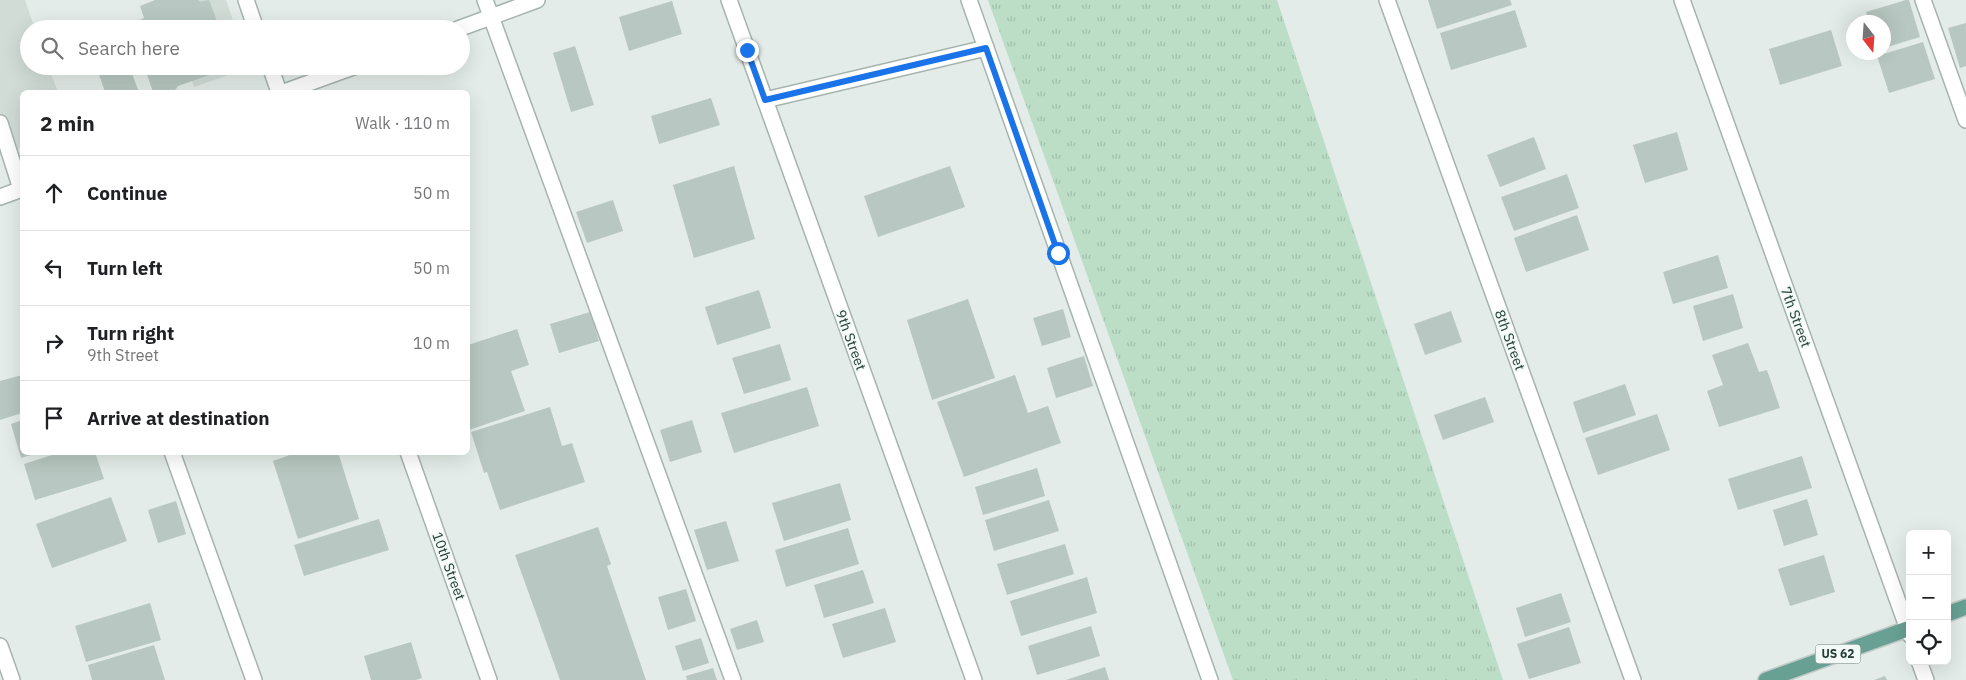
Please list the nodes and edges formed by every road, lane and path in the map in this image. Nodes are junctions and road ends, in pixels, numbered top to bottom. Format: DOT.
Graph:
graph roads {
  1 [pos="246,0"];
  2 [pos="485,0"];
  3 [pos="537,0"];
  4 [pos="729,0"];
  5 [pos="969,0"];
  6 [pos="1387,0"];
  7 [pos="1682,0"];
  8 [pos="1923,0"];
  9 [pos="491,17"];
  10 [pos="253,20"];
  11 [pos="470,25"];
  12 [pos="986,48"];
  13 [pos="273,75"];
  14 [pos="331,75"];
  15 [pos="278,90"];
  16 [pos="290,90"];
  17 [pos="765,100"];
  18 [pos="1966,120"];
  19 [pos="0,123"];
  20 [pos="20,183"];
  21 [pos="20,190"];
  22 [pos="0,197"];
  23 [pos="173,455"];
  24 [pos="409,455"];
  25 [pos="1966,607"];
  26 [pos="1951,613"];
  27 [pos="1906,622"];
  28 [pos="1906,631"];
  29 [pos="0,646"];
  30 [pos="1920,665"];
  31 [pos="12,680"];
  32 [pos="254,680"];
  33 [pos="489,680"];
  34 [pos="733,680"];
  35 [pos="974,680"];
  36 [pos="1210,680"];
  37 [pos="1633,680"];
  38 [pos="1766,680"];
  39 [pos="1926,680"];
  1 -- 10 [label="street"];
  2 -- 9 [label="street"];
  3 -- 9 [label="street"];
  4 -- 17 [label="street, 9th Street"];
  5 -- 12 [label="street"];
  6 -- 37 [label="street, 8th Street"];
  7 -- 27 [label="street, 7th Street"];
  8 -- 18 [label="street"];
  9 -- 11 [label="street"];
  9 -- 34 [label="street"];
  12 -- 17 [label="street"];
  12 -- 36 [label="street"];
  13 -- 15 [label="street"];
  14 -- 16 [label="street"];
  17 -- 35 [label="street, 9th Street"];
  19 -- 20 [label="street"];
  21 -- 22 [label="street"];
  23 -- 32 [label="street"];
  24 -- 33 [label="street, 10th Street"];
  25 -- 26 [label="main road"];
  28 -- 38 [label="main road, US 62"];
  29 -- 31 [label="street"];
  30 -- 39 [label="street"];
}
